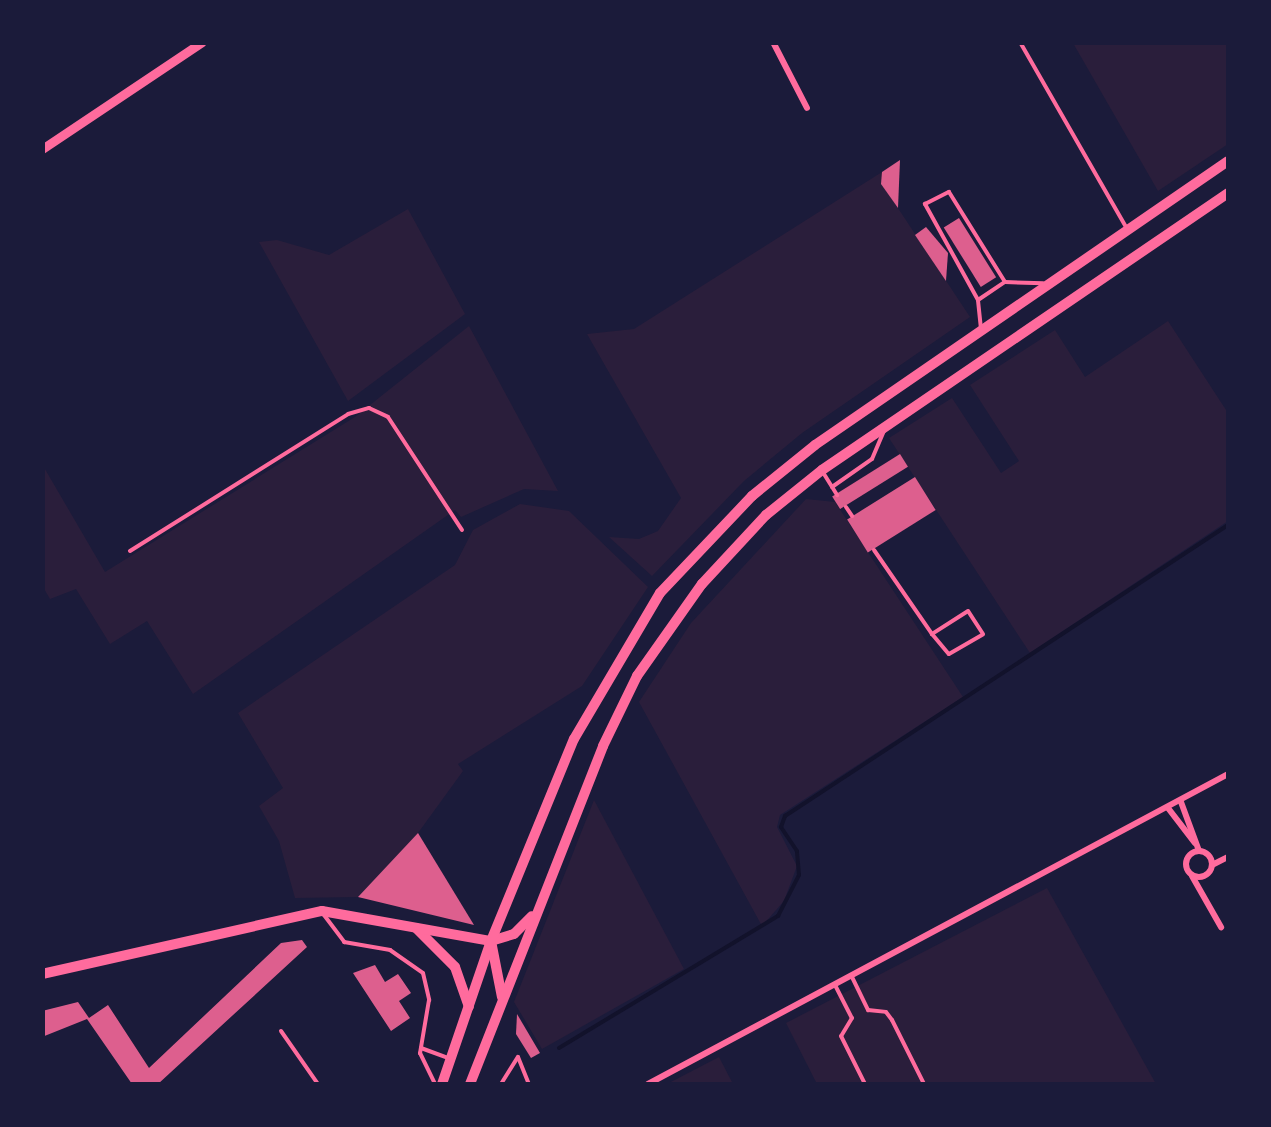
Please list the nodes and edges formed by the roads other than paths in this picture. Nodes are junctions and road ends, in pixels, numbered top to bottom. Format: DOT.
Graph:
graph roads {
  1 [pos="202,42"];
  2 [pos="773,42"];
  3 [pos="1020,42"];
  4 [pos="807,108"];
  5 [pos="42,149"];
  6 [pos="1228,161"];
  7 [pos="1228,192"];
  8 [pos="1127,229"];
  9 [pos="1005,282"];
  10 [pos="1045,283"];
  11 [pos="978,300"];
  12 [pos="982,329"];
  13 [pos="886,425"];
  14 [pos="822,470"];
  15 [pos="832,487"];
  16 [pos="837,495"];
  17 [pos="846,507"];
  18 [pos="852,516"];
  19 [pos="462,530"];
  20 [pos="874,550"];
  21 [pos="130,551"];
  22 [pos="932,634"];
  23 [pos="1228,774"];
  24 [pos="1180,802"];
  25 [pos="1168,808"];
  26 [pos="1197,847"];
  27 [pos="1228,857"];
  28 [pos="1212,866"];
  29 [pos="1192,875"];
  30 [pos="540,906"];
  31 [pos="322,911"];
  32 [pos="411,924"];
  33 [pos="1220,927"];
  34 [pos="491,941"];
  35 [pos="42,974"];
  36 [pos="852,977"];
  37 [pos="834,985"];
  38 [pos="469,1008"];
  39 [pos="500,1008"];
  40 [pos="282,1031"];
  41 [pos="421,1048"];
  42 [pos="450,1059"];
  43 [pos="318,1084"];
  44 [pos="439,1084"];
  45 [pos="470,1084"];
  46 [pos="500,1084"];
  47 [pos="530,1084"];
  48 [pos="648,1084"];
  49 [pos="865,1084"];
  50 [pos="924,1084"];
  1 -- 5 [label="street"];
  2 -- 4 [label="street"];
  3 -- 8 [label="lane"];
  6 -- 8 [label="main road"];
  7 -- 13 [label="main road"];
  8 -- 10 [label="main road"];
  9 -- 10 [label="lane"];
  9 -- 11 [label="lane"];
  9 -- 11 [label="lane"];
  10 -- 12 [label="main road"];
  11 -- 12 [label="lane"];
  12 -- 34 [label="main road"];
  13 -- 14 [label="main road"];
  13 -- 15 [label="lane"];
  14 -- 15 [label="lane"];
  14 -- 30 [label="main road"];
  15 -- 16 [label="lane"];
  17 -- 18 [label="lane"];
  19 -- 21 [label="lane"];
  20 -- 22 [label="lane"];
  22 -- 22 [label="lane"];
  23 -- 24 [label="street"];
  24 -- 25 [label="street"];
  24 -- 26 [label="street"];
  25 -- 26 [label="street"];
  25 -- 36 [label="street"];
  26 -- 28 [label="street"];
  26 -- 29 [label="street"];
  27 -- 28 [label="street"];
  28 -- 29 [label="street"];
  29 -- 33 [label="street"];
  30 -- 34 [label="main road"];
  30 -- 39 [label="main road"];
  31 -- 32 [label="main road"];
  31 -- 35 [label="main road"];
  31 -- 41 [label="lane"];
  32 -- 34 [label="main road"];
  32 -- 38 [label="main road"];
  34 -- 38 [label="main road"];
  34 -- 39 [label="main road"];
  36 -- 37 [label="street"];
  36 -- 50 [label="lane"];
  37 -- 48 [label="street"];
  37 -- 49 [label="lane"];
  38 -- 42 [label="main road"];
  39 -- 45 [label="main road"];
  40 -- 43 [label="lane"];
  41 -- 42 [label="lane"];
  41 -- 44 [label="lane"];
  42 -- 44 [label="main road"];
  46 -- 47 [label="lane"];
}
